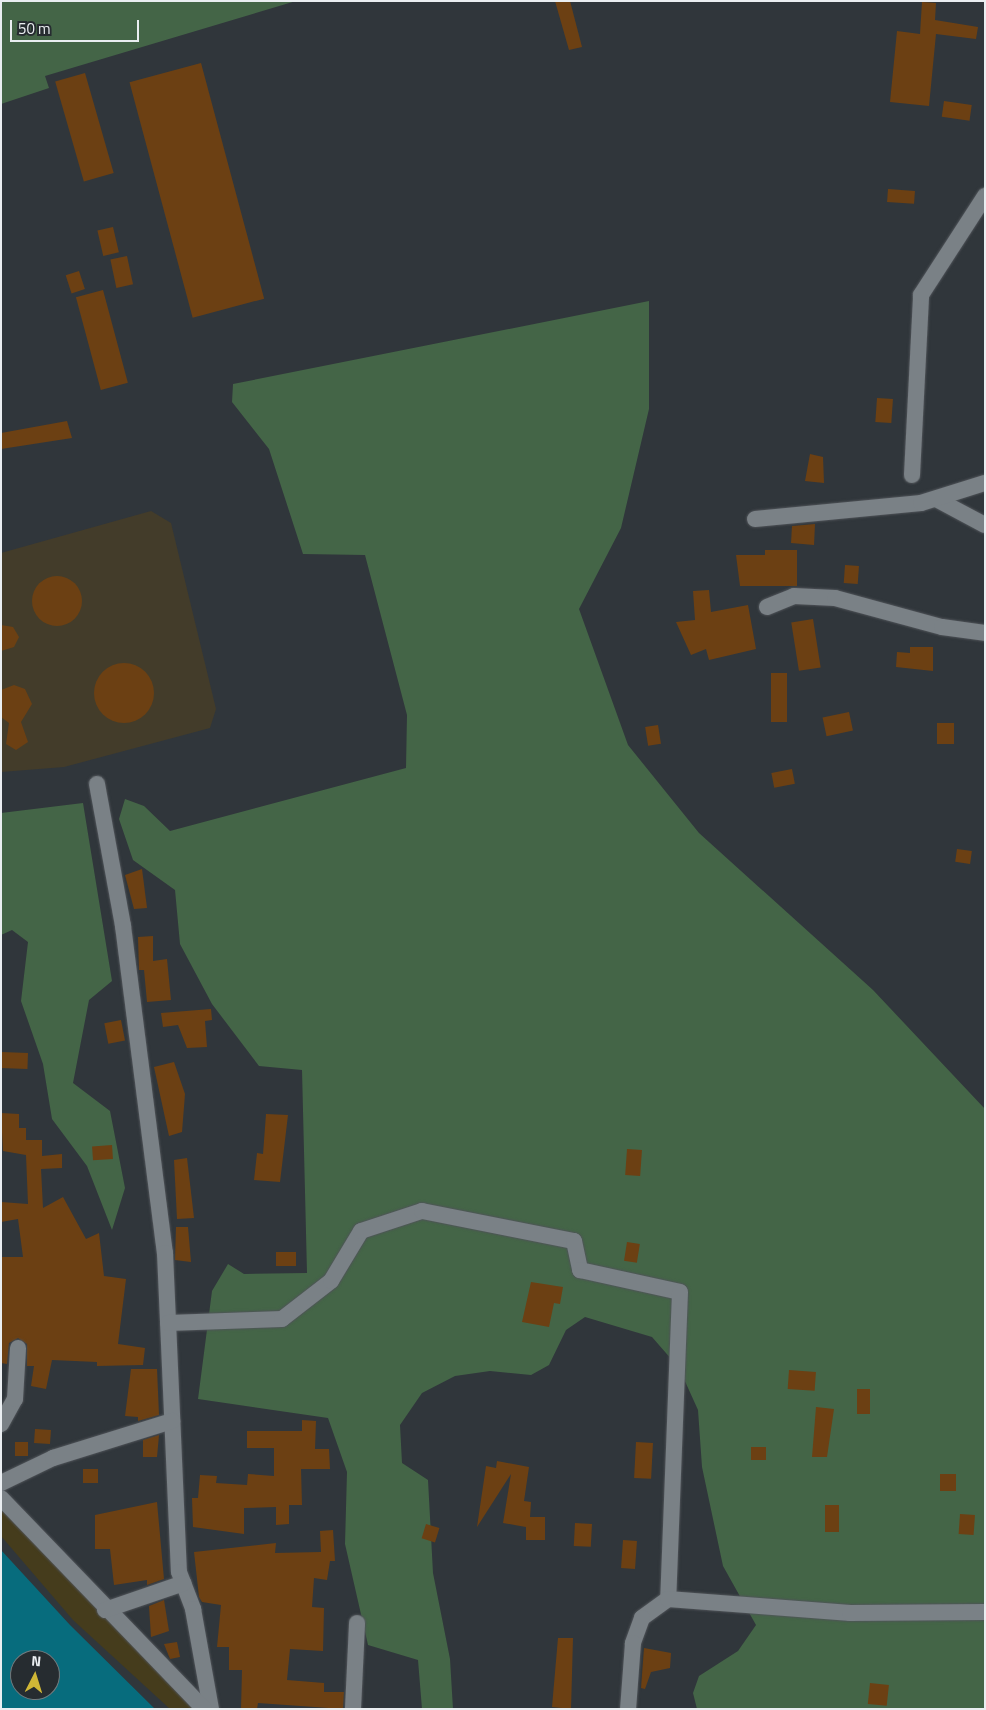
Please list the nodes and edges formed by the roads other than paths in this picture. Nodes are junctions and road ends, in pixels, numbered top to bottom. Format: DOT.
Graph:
graph roads {
  1 [pos="985,196"];
  2 [pos="912,475"];
  3 [pos="985,483"];
  4 [pos="936,499"];
  5 [pos="755,519"];
  6 [pos="985,525"];
  7 [pos="767,607"];
  8 [pos="985,632"];
  9 [pos="97,784"];
  10 [pos="168,1323"];
  11 [pos="18,1348"];
  12 [pos="172,1421"];
  13 [pos="1,1424"];
  14 [pos="1,1483"];
  15 [pos="1,1498"];
  16 [pos="184,1583"];
  17 [pos="668,1599"];
  18 [pos="105,1610"];
  19 [pos="985,1612"];
  20 [pos="356,1623"];
  21 [pos="204,1709"];
  22 [pos="211,1709"];
  23 [pos="354,1709"];
  24 [pos="628,1709"];
  1 -- 2 [label="street"];
  3 -- 4 [label="street"];
  4 -- 5 [label="street"];
  4 -- 6 [label="street"];
  7 -- 8 [label="street"];
  9 -- 10 [label="street"];
  10 -- 12 [label="street"];
  10 -- 17 [label="street"];
  11 -- 13 [label="street"];
  12 -- 14 [label="street"];
  12 -- 16 [label="street"];
  15 -- 18 [label="street"];
  16 -- 18 [label="street"];
  16 -- 22 [label="street"];
  17 -- 19 [label="street"];
  17 -- 24 [label="street"];
  18 -- 21 [label="street"];
  20 -- 23 [label="street"];
}
